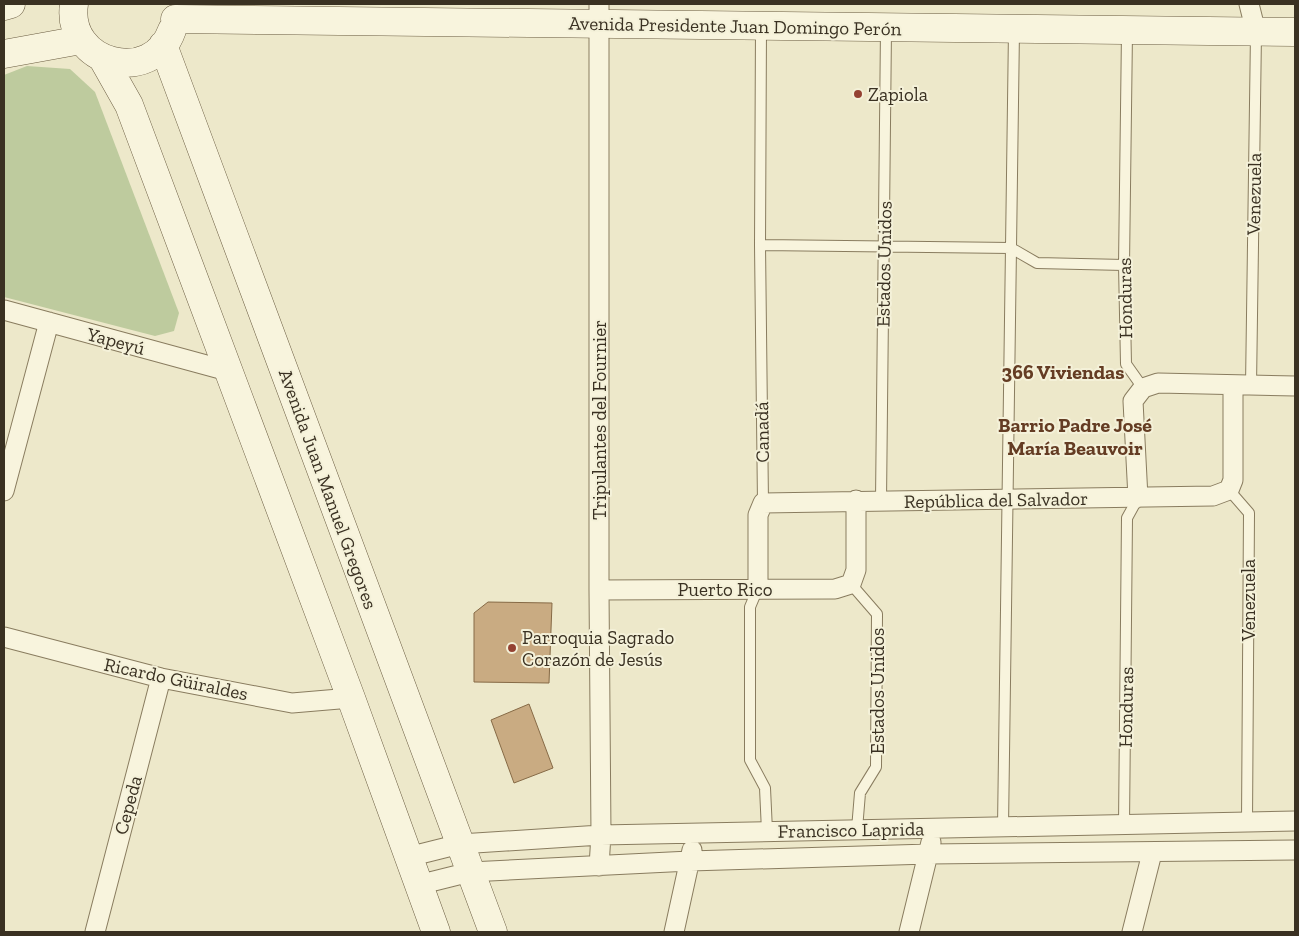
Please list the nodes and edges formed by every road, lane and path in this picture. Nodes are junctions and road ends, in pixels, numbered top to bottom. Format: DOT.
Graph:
graph roads {
  1 [pos="11,4"];
  2 [pos="74,4"];
  3 [pos="1249,4"];
  4 [pos="4,6"];
  5 [pos="175,11"];
  6 [pos="600,14"];
  7 [pos="761,26"];
  8 [pos="886,28"];
  9 [pos="1014,29"];
  10 [pos="1127,30"];
  11 [pos="1256,32"];
  12 [pos="1295,32"];
  13 [pos="81,40"];
  14 [pos="163,45"];
  15 [pos="4,54"];
  16 [pos="103,59"];
  17 [pos="760,245"];
  18 [pos="885,247"];
  19 [pos="1011,248"];
  20 [pos="1124,265"];
  21 [pos="4,310"];
  22 [pos="49,322"];
  23 [pos="228,371"];
  24 [pos="1242,386"];
  25 [pos="1295,386"];
  26 [pos="1143,388"];
  27 [pos="4,490"];
  28 [pos="1229,490"];
  29 [pos="1138,498"];
  30 [pos="856,500"];
  31 [pos="1009,500"];
  32 [pos="882,501"];
  33 [pos="763,503"];
  34 [pos="851,584"];
  35 [pos="758,588"];
  36 [pos="598,590"];
  37 [pos="4,637"];
  38 [pos="161,678"];
  39 [pos="351,698"];
  40 [pos="1295,821"];
  41 [pos="1247,822"];
  42 [pos="1124,825"];
  43 [pos="1003,827"];
  44 [pos="857,829"];
  45 [pos="934,829"];
  46 [pos="767,831"];
  47 [pos="695,834"];
  48 [pos="601,836"];
  49 [pos="460,844"];
  50 [pos="1295,850"];
  51 [pos="1152,853"];
  52 [pos="929,854"];
  53 [pos="408,857"];
  54 [pos="690,861"];
  55 [pos="599,866"];
  56 [pos="470,872"];
  57 [pos="418,885"];
  58 [pos="94,932"];
  59 [pos="436,932"];
  60 [pos="493,932"];
  61 [pos="674,932"];
  62 [pos="909,932"];
  63 [pos="1132,932"];
  1 -- 4 [label="main road"];
  2 -- 13 [label="main road"];
  3 -- 11 [label="street"];
  5 -- 6 [label="main road, Avenida Presidente Juan Domingo Perón"];
  5 -- 14 [label="main road"];
  6 -- 7 [label="main road, Avenida Presidente Juan Domingo Perón"];
  6 -- 36 [label="street, Tripulantes del Fournier"];
  7 -- 8 [label="main road, Avenida Presidente Juan Domingo Perón"];
  7 -- 17 [label="lane, Canadá"];
  8 -- 9 [label="main road, Avenida Presidente Juan Domingo Perón"];
  8 -- 18 [label="lane, Estados Unidos"];
  9 -- 10 [label="main road, Avenida Presidente Juan Domingo Perón"];
  9 -- 19 [label="lane"];
  10 -- 11 [label="main road, Avenida Presidente Juan Domingo Perón"];
  10 -- 20 [label="lane, Honduras"];
  11 -- 12 [label="main road, Avenida Presidente Juan Domingo Perón"];
  11 -- 24 [label="lane, Venezuela"];
  13 -- 15 [label="main road"];
  13 -- 16 [label="main road"];
  14 -- 16 [label="main road"];
  14 -- 49 [label="main road, Avenida Juan Manuel Gregores"];
  16 -- 23 [label="main road"];
  17 -- 18 [label="lane"];
  17 -- 33 [label="lane, Canadá"];
  18 -- 19 [label="lane"];
  18 -- 32 [label="lane, Estados Unidos"];
  19 -- 20 [label="lane"];
  19 -- 31 [label="lane"];
  20 -- 26 [label="lane, Honduras"];
  21 -- 22 [label="street, Yapeyú"];
  22 -- 23 [label="street, Yapeyú"];
  22 -- 27 [label="street"];
  23 -- 39 [label="main road"];
  24 -- 25 [label="street"];
  24 -- 26 [label="street"];
  24 -- 28 [label="street, Venezuela"];
  26 -- 29 [label="street, Honduras"];
  28 -- 29 [label="street, República del Salvador"];
  28 -- 41 [label="lane, Venezuela"];
  29 -- 31 [label="street, República del Salvador"];
  29 -- 42 [label="lane, Honduras"];
  30 -- 32 [label="street, República del Salvador"];
  30 -- 33 [label="street, República del Salvador"];
  30 -- 34 [label="street"];
  31 -- 32 [label="street, República del Salvador"];
  31 -- 43 [label="lane"];
  33 -- 35 [label="street, Canadá"];
  34 -- 35 [label="street, Puerto Rico"];
  34 -- 44 [label="lane, Estados Unidos"];
  35 -- 36 [label="street, Puerto Rico"];
  35 -- 46 [label="lane, Canadá"];
  36 -- 48 [label="street, Tripulantes del Fournier"];
  37 -- 38 [label="street, Ricardo Güiraldes"];
  38 -- 39 [label="street, Ricardo Güiraldes"];
  38 -- 58 [label="street, Cepeda"];
  39 -- 53 [label="main road"];
  40 -- 41 [label="street, Francisco Laprida"];
  41 -- 42 [label="street, Francisco Laprida"];
  42 -- 43 [label="street, Francisco Laprida"];
  43 -- 45 [label="street, Francisco Laprida"];
  44 -- 45 [label="street, Francisco Laprida"];
  44 -- 46 [label="street, Francisco Laprida"];
  45 -- 52 [label="street"];
  46 -- 47 [label="street, Francisco Laprida"];
  47 -- 48 [label="street, Francisco Laprida"];
  47 -- 54 [label="street"];
  48 -- 49 [label="street, Francisco Laprida"];
  48 -- 55 [label="street, Tripulantes del Fournier"];
  49 -- 53 [label="street, Francisco Laprida"];
  49 -- 56 [label="main road, Avenida Juan Manuel Gregores"];
  50 -- 51 [label="street, Francisco Laprida"];
  51 -- 52 [label="street, Francisco Laprida"];
  51 -- 63 [label="street"];
  52 -- 54 [label="street, Francisco Laprida"];
  52 -- 62 [label="street"];
  53 -- 57 [label="main road"];
  54 -- 55 [label="street, Francisco Laprida"];
  54 -- 61 [label="street"];
  55 -- 56 [label="street, Francisco Laprida"];
  56 -- 57 [label="street, Francisco Laprida"];
  56 -- 60 [label="main road, Avenida Juan Manuel Gregores"];
  57 -- 59 [label="main road"];
}
